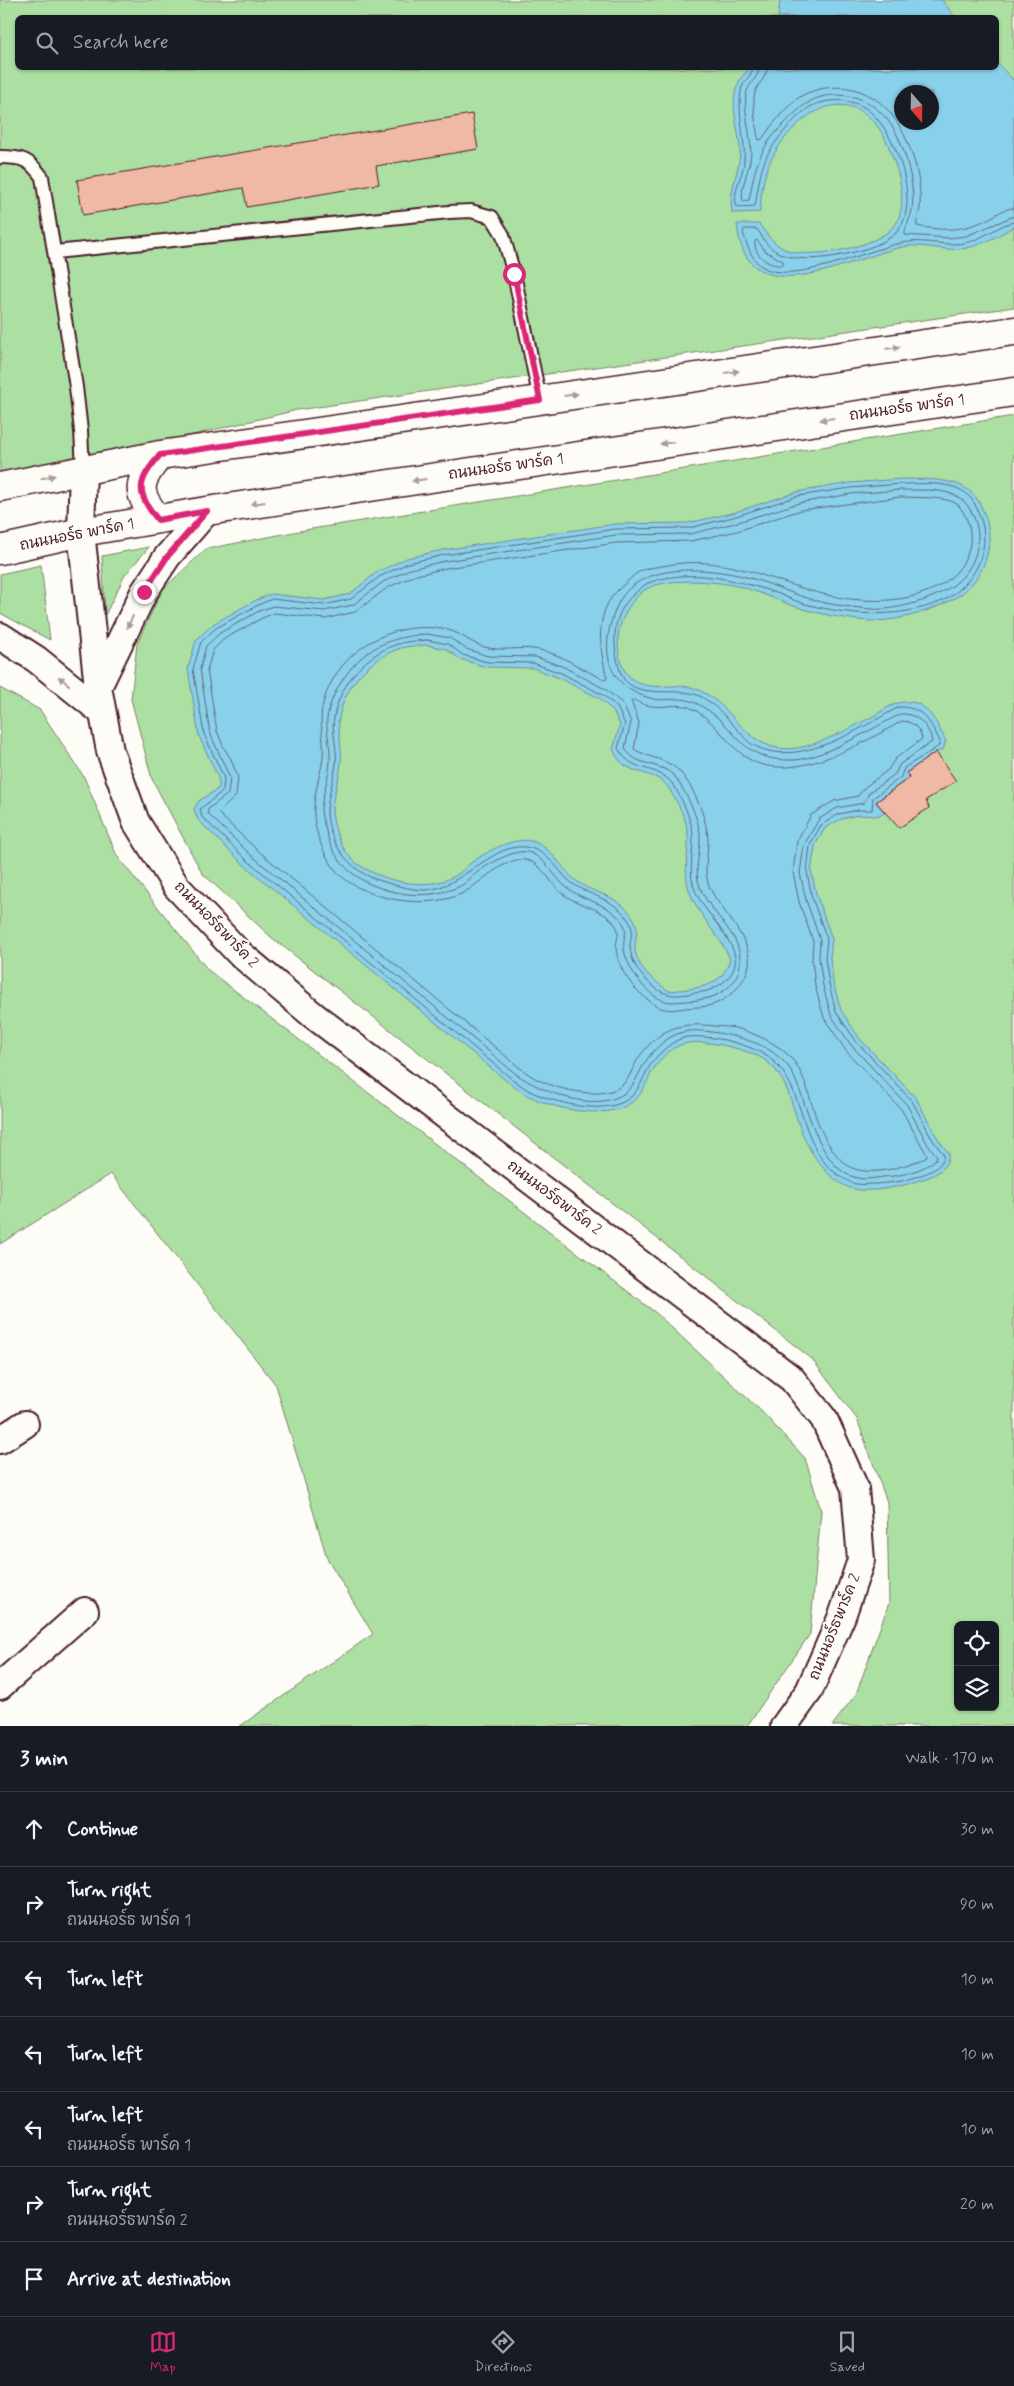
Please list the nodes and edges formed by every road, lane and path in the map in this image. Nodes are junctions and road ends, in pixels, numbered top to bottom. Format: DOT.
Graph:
graph roads {
  1 [pos="0,157"];
  2 [pos="55,252"];
  3 [pos="1014,330"];
  4 [pos="1014,392"];
  5 [pos="540,400"];
  6 [pos="160,455"];
  7 [pos="83,469"];
  8 [pos="0,487"];
  9 [pos="207,511"];
  10 [pos="158,520"];
  11 [pos="81,532"];
  12 [pos="0,550"];
  13 [pos="0,636"];
  14 [pos="100,699"];
  15 [pos="25,1424"];
  16 [pos="0,1440"];
  17 [pos="85,1611"];
  18 [pos="0,1686"];
  19 [pos="784,1726"];
  1 -- 2 [label="lane"];
  2 -- 5 [label="lane"];
  2 -- 7 [label="lane"];
  5 -- 3 [label="main road, one-way"];
  4 -- 9 [label="main road, ถนนนอร์ธ พาร์ค 1, one-way"];
  5 -- 6 [label="main road"];
  6 -- 7 [label="main road"];
  6 -- 10 [label="main road"];
  8 -- 7 [label="main road, one-way"];
  7 -- 11 [label="street, ถนนนอร์ธพาร์ค 2"];
  9 -- 10 [label="main road, ถนนนอร์ธ พาร์ค 1"];
  9 -- 14 [label="street, one-way"];
  10 -- 11 [label="main road, ถนนนอร์ธ พาร์ค 1"];
  11 -- 12 [label="main road, ถนนนอร์ธ พาร์ค 1"];
  11 -- 14 [label="street, ถนนนอร์ธพาร์ค 2"];
  14 -- 13 [label="street, one-way"];
  14 -- 19 [label="street, ถนนนอร์ธพาร์ค 2"];
  15 -- 16 [label="street"];
  17 -- 18 [label="street"];
}
